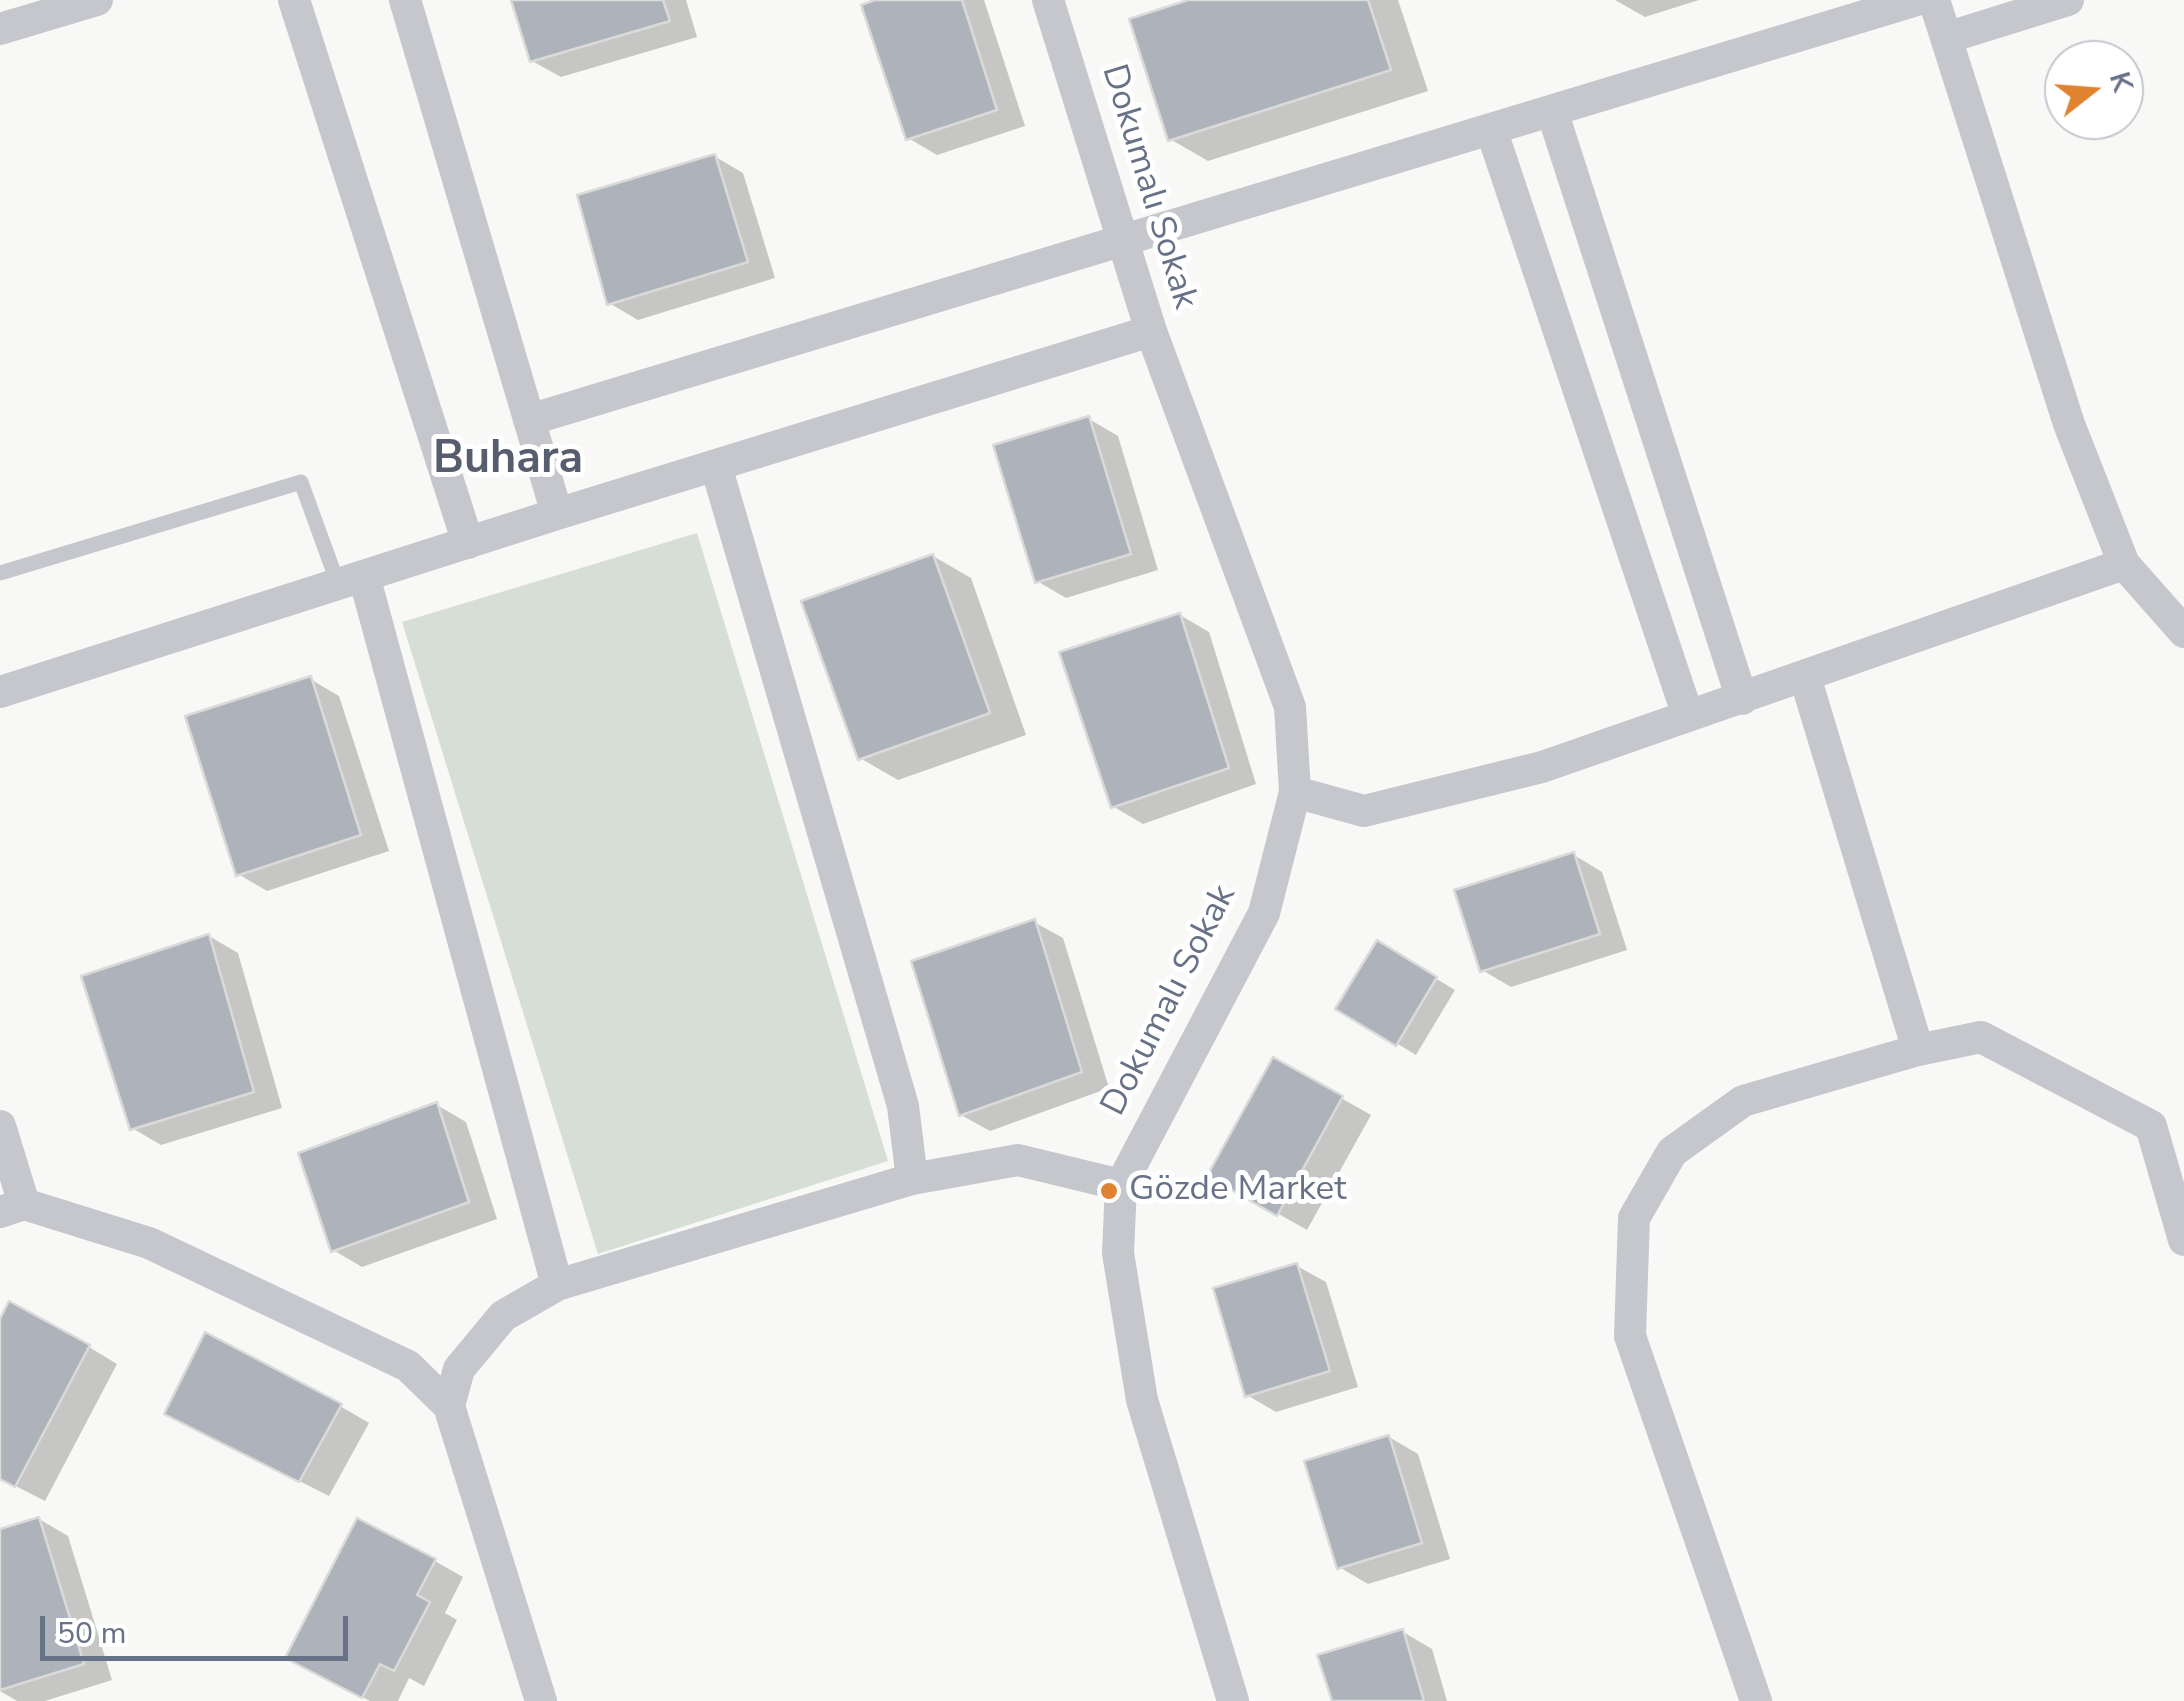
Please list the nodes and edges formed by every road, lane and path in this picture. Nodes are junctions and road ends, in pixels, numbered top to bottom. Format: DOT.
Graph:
graph roads {
  1 [pos="96,0"];
  2 [pos="294,0"];
  3 [pos="405,0"];
  4 [pos="1048,0"];
  5 [pos="1917,0"];
  6 [pos="1934,0"];
  7 [pos="2068,0"];
  8 [pos="0,30"];
  9 [pos="1946,38"];
  10 [pos="1552,111"];
  11 [pos="1491,129"];
  12 [pos="1124,240"];
  13 [pos="1151,331"];
  14 [pos="530,420"];
  15 [pos="716,466"];
  16 [pos="557,514"];
  17 [pos="468,543"];
  18 [pos="2124,564"];
  19 [pos="0,573"];
  20 [pos="351,580"];
  21 [pos="2184,632"];
  22 [pos="1805,676"];
  23 [pos="0,692"];
  24 [pos="1742,699"];
  25 [pos="1688,716"];
  26 [pos="1294,792"];
  27 [pos="1918,1050"];
  28 [pos="0,1126"];
  29 [pos="912,1179"];
  30 [pos="1121,1185"];
  31 [pos="12,1208"];
  32 [pos="2184,1240"];
  33 [pos="558,1285"];
  34 [pos="449,1406"];
  35 [pos="541,1701"];
  36 [pos="1233,1701"];
  37 [pos="1756,1701"];
  1 -- 8 [label="street"];
  2 -- 17 [label="street"];
  3 -- 14 [label="street"];
  4 -- 12 [label="street, Dokumalı Sokak"];
  5 -- 10 [label="street"];
  6 -- 9 [label="street"];
  7 -- 9 [label="street"];
  9 -- 18 [label="street"];
  10 -- 11 [label="street"];
  10 -- 24 [label="street"];
  11 -- 12 [label="street"];
  11 -- 25 [label="street"];
  12 -- 13 [label="street, Dokumalı Sokak"];
  12 -- 14 [label="street"];
  13 -- 15 [label="street"];
  13 -- 26 [label="street, Dokumalı Sokak"];
  14 -- 16 [label="street"];
  15 -- 16 [label="street"];
  15 -- 29 [label="street"];
  16 -- 17 [label="street"];
  17 -- 20 [label="street"];
  18 -- 21 [label="street"];
  18 -- 22 [label="street"];
  19 -- 20 [label="lane"];
  20 -- 23 [label="street"];
  20 -- 33 [label="street"];
  22 -- 24 [label="street"];
  22 -- 27 [label="street"];
  24 -- 25 [label="street"];
  25 -- 26 [label="street"];
  26 -- 30 [label="street, Dokumalı Sokak"];
  27 -- 32 [label="street"];
  27 -- 37 [label="street"];
  28 -- 31 [label="street"];
  29 -- 30 [label="street"];
  29 -- 33 [label="street"];
  30 -- 36 [label="street, Dokumalı Sokak"];
  31 -- 34 [label="street"];
  33 -- 34 [label="street"];
  34 -- 35 [label="street"];
}
